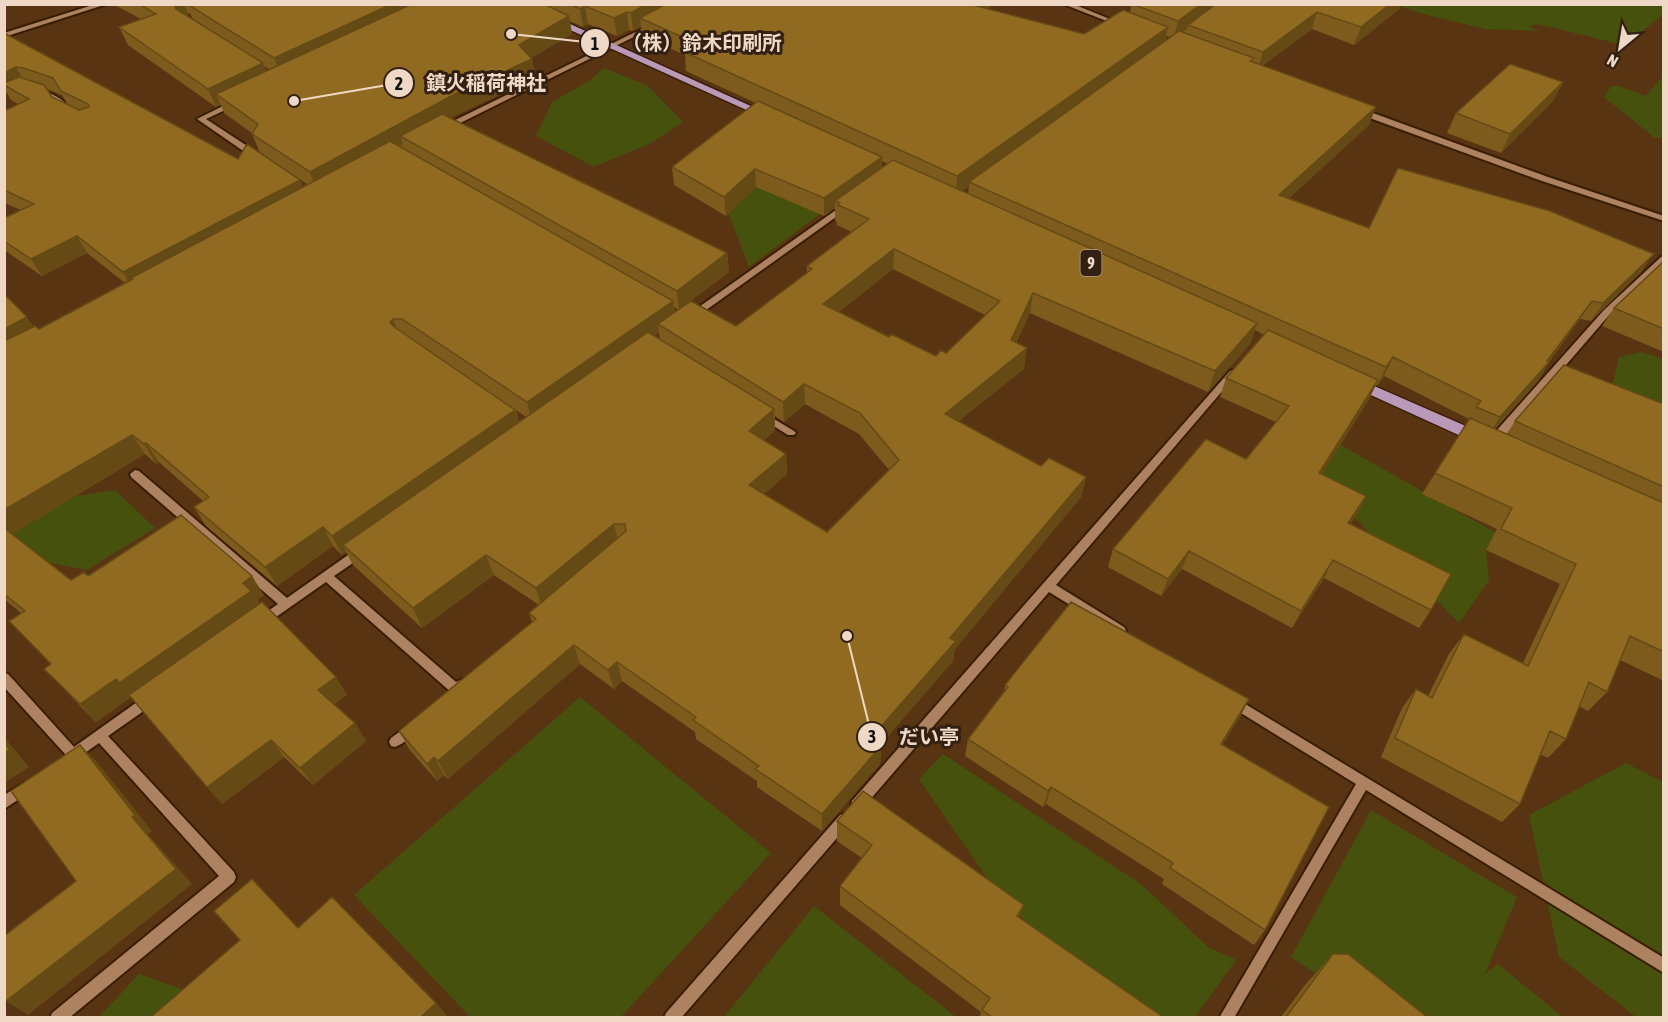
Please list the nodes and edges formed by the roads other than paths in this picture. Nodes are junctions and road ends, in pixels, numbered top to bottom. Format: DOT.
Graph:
graph roads {
  1 [pos="104,4"];
  2 [pos="517,4"];
  3 [pos="1066,4"];
  4 [pos="662,21"];
  5 [pos="1131,28"];
  6 [pos="4,35"];
  7 [pos="614,46"];
  8 [pos="27,88"];
  9 [pos="240,101"];
  10 [pos="1354,109"];
  11 [pos="74,114"];
  12 [pos="776,120"];
  13 [pos="436,132"];
  14 [pos="259,158"];
  15 [pos="856,200"];
  16 [pos="1664,219"];
  17 [pos="1664,258"];
  18 [pos="686,320"];
  19 [pos="1239,366"];
  20 [pos="1345,378"];
  21 [pos="751,408"];
  22 [pos="791,433"];
  23 [pos="1497,447"];
  24 [pos="135,474"];
  25 [pos="373,543"];
  26 [pos="327,576"];
  27 [pos="1049,586"];
  28 [pos="286,604"];
  29 [pos="256,625"];
  30 [pos="1130,636"];
  31 [pos="474,675"];
  32 [pos="4,678"];
  33 [pos="159,694"];
  34 [pos="1221,694"];
  35 [pos="421,719"];
  36 [pos="100,736"];
  37 [pos="395,742"];
  38 [pos="39,779"];
  39 [pos="1363,783"];
  40 [pos="4,803"];
  41 [pos="1664,966"];
  42 [pos="57,1017"];
  43 [pos="671,1017"];
  44 [pos="1226,1017"];
  1 -- 6 [label="street"];
  2 -- 7 [label="main road"];
  3 -- 5 [label="street"];
  4 -- 7 [label="street"];
  7 -- 12 [label="main road"];
  7 -- 13 [label="street"];
  8 -- 11 [label="street"];
  9 -- 14 [label="street"];
  10 -- 16 [label="street"];
  15 -- 18 [label="street"];
  17 -- 23 [label="street"];
  19 -- 27 [label="street"];
  20 -- 23 [label="main road"];
  21 -- 22 [label="street"];
  24 -- 28 [label="street"];
  25 -- 26 [label="street"];
  26 -- 28 [label="street"];
  26 -- 31 [label="street"];
  27 -- 30 [label="street"];
  27 -- 43 [label="street"];
  28 -- 29 [label="street"];
  32 -- 36 [label="street"];
  33 -- 36 [label="street"];
  34 -- 39 [label="street"];
  35 -- 37 [label="street"];
  36 -- 42 [label="street"];
  38 -- 40 [label="street"];
  39 -- 41 [label="street"];
  39 -- 44 [label="street"];
}
